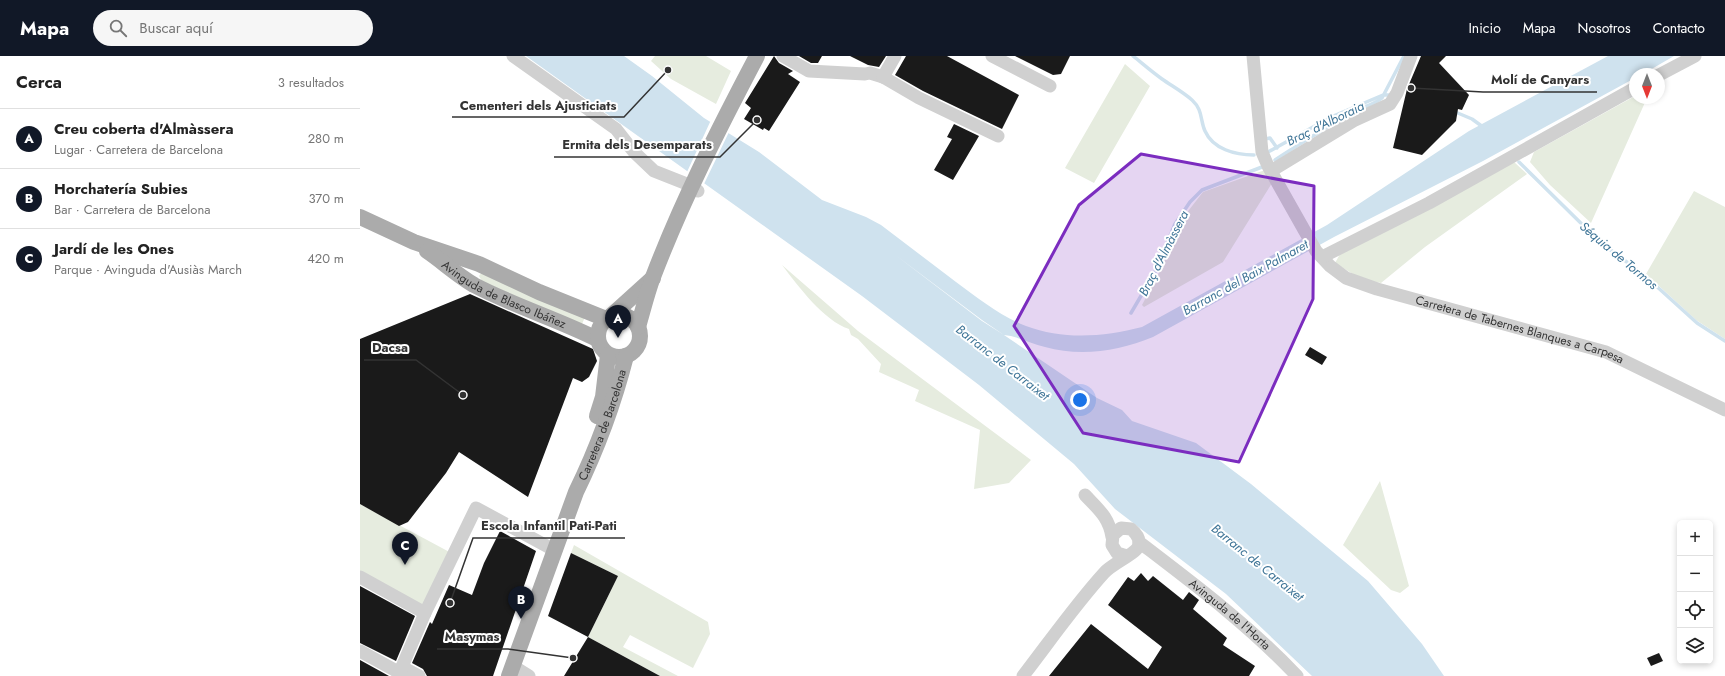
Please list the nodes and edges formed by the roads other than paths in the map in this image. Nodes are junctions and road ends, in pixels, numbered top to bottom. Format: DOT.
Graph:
graph roads {
  1 [pos="513,56"];
  2 [pos="783,56"];
  3 [pos="895,56"];
  4 [pos="992,56"];
  5 [pos="1253,56"];
  6 [pos="1411,56"];
  7 [pos="1695,56"];
  8 [pos="754,57"];
  9 [pos="1665,72"];
  10 [pos="883,77"];
  11 [pos="1050,86"];
  12 [pos="1629,91"];
  13 [pos="998,136"];
  14 [pos="1270,169"];
  15 [pos="695,186"];
  16 [pos="360,217"];
  17 [pos="414,242"];
  18 [pos="1319,254"];
  19 [pos="461,258"];
  20 [pos="480,264"];
  21 [pos="456,274"];
  22 [pos="653,278"];
  23 [pos="474,285"];
  24 [pos="608,317"];
  25 [pos="638,327"];
  26 [pos="597,340"];
  27 [pos="608,355"];
  28 [pos="626,356"];
  29 [pos="1725,410"];
  30 [pos="576,492"];
  31 [pos="1085,495"];
  32 [pos="1104,516"];
  33 [pos="1125,528"];
  34 [pos="1113,542"];
  35 [pos="1139,542"];
  36 [pos="554,550"];
  37 [pos="1129,555"];
  38 [pos="1159,557"];
  39 [pos="1108,568"];
  40 [pos="360,577"];
  41 [pos="425,613"];
  42 [pos="360,651"];
  43 [pos="511,671"];
  44 [pos="400,672"];
  45 [pos="419,676"];
  46 [pos="529,676"];
  47 [pos="1023,676"];
  48 [pos="1296,676"];
  1 -- 15 [label="street"];
  2 -- 10 [label="street"];
  3 -- 10 [label="street"];
  4 -- 11 [label="street"];
  5 -- 14 [label="street"];
  6 -- 14 [label="street"];
  7 -- 9 [label="street"];
  8 -- 15 [label="main road"];
  10 -- 13 [label="street"];
  12 -- 18 [label="street"];
  14 -- 18 [label="street"];
  15 -- 22 [label="main road"];
  16 -- 17 [label="main road, Avinguda de Blasco Ibáñez"];
  17 -- 19 [label="main road, Avinguda de Blasco Ibáñez"];
  17 -- 21 [label="main road, Avinguda de Blasco Ibáñez"];
  18 -- 29 [label="street, Carretera de Tabernes Blanques a Carpesa"];
  19 -- 20 [label="main road, Avinguda de Blasco Ibáñez"];
  19 -- 21 [label="main road"];
  20 -- 23 [label="main road"];
  20 -- 24 [label="main road, Avinguda de Blasco Ibáñez"];
  21 -- 23 [label="main road, Avinguda de Blasco Ibáñez"];
  22 -- 24 [label="main road"];
  22 -- 25 [label="main road"];
  23 -- 26 [label="main road, Avinguda de Blasco Ibáñez"];
  24 -- 25 [label="main road"];
  24 -- 26 [label="main road"];
  25 -- 28 [label="main road"];
  26 -- 27 [label="main road"];
  27 -- 28 [label="main road"];
  27 -- 30 [label="main road, Carretera de Barcelona"];
  28 -- 30 [label="main road, Carretera de Barcelona"];
  30 -- 36 [label="main road, Carretera de Barcelona"];
  31 -- 32 [label="street"];
  32 -- 33 [label="street"];
  32 -- 34 [label="street"];
  33 -- 34 [label="street"];
  33 -- 35 [label="street"];
  34 -- 37 [label="street"];
  34 -- 39 [label="street"];
  35 -- 37 [label="street"];
  35 -- 38 [label="street, Avinguda de l'Horta"];
  36 -- 41 [label="street"];
  36 -- 43 [label="main road, Carretera de Barcelona"];
  37 -- 38 [label="street"];
  37 -- 39 [label="street"];
  38 -- 48 [label="street, Avinguda de l'Horta"];
  39 -- 47 [label="street"];
  40 -- 41 [label="street"];
  41 -- 44 [label="street"];
  42 -- 44 [label="street"];
  43 -- 46 [label="street"];
  44 -- 45 [label="street"];
}
